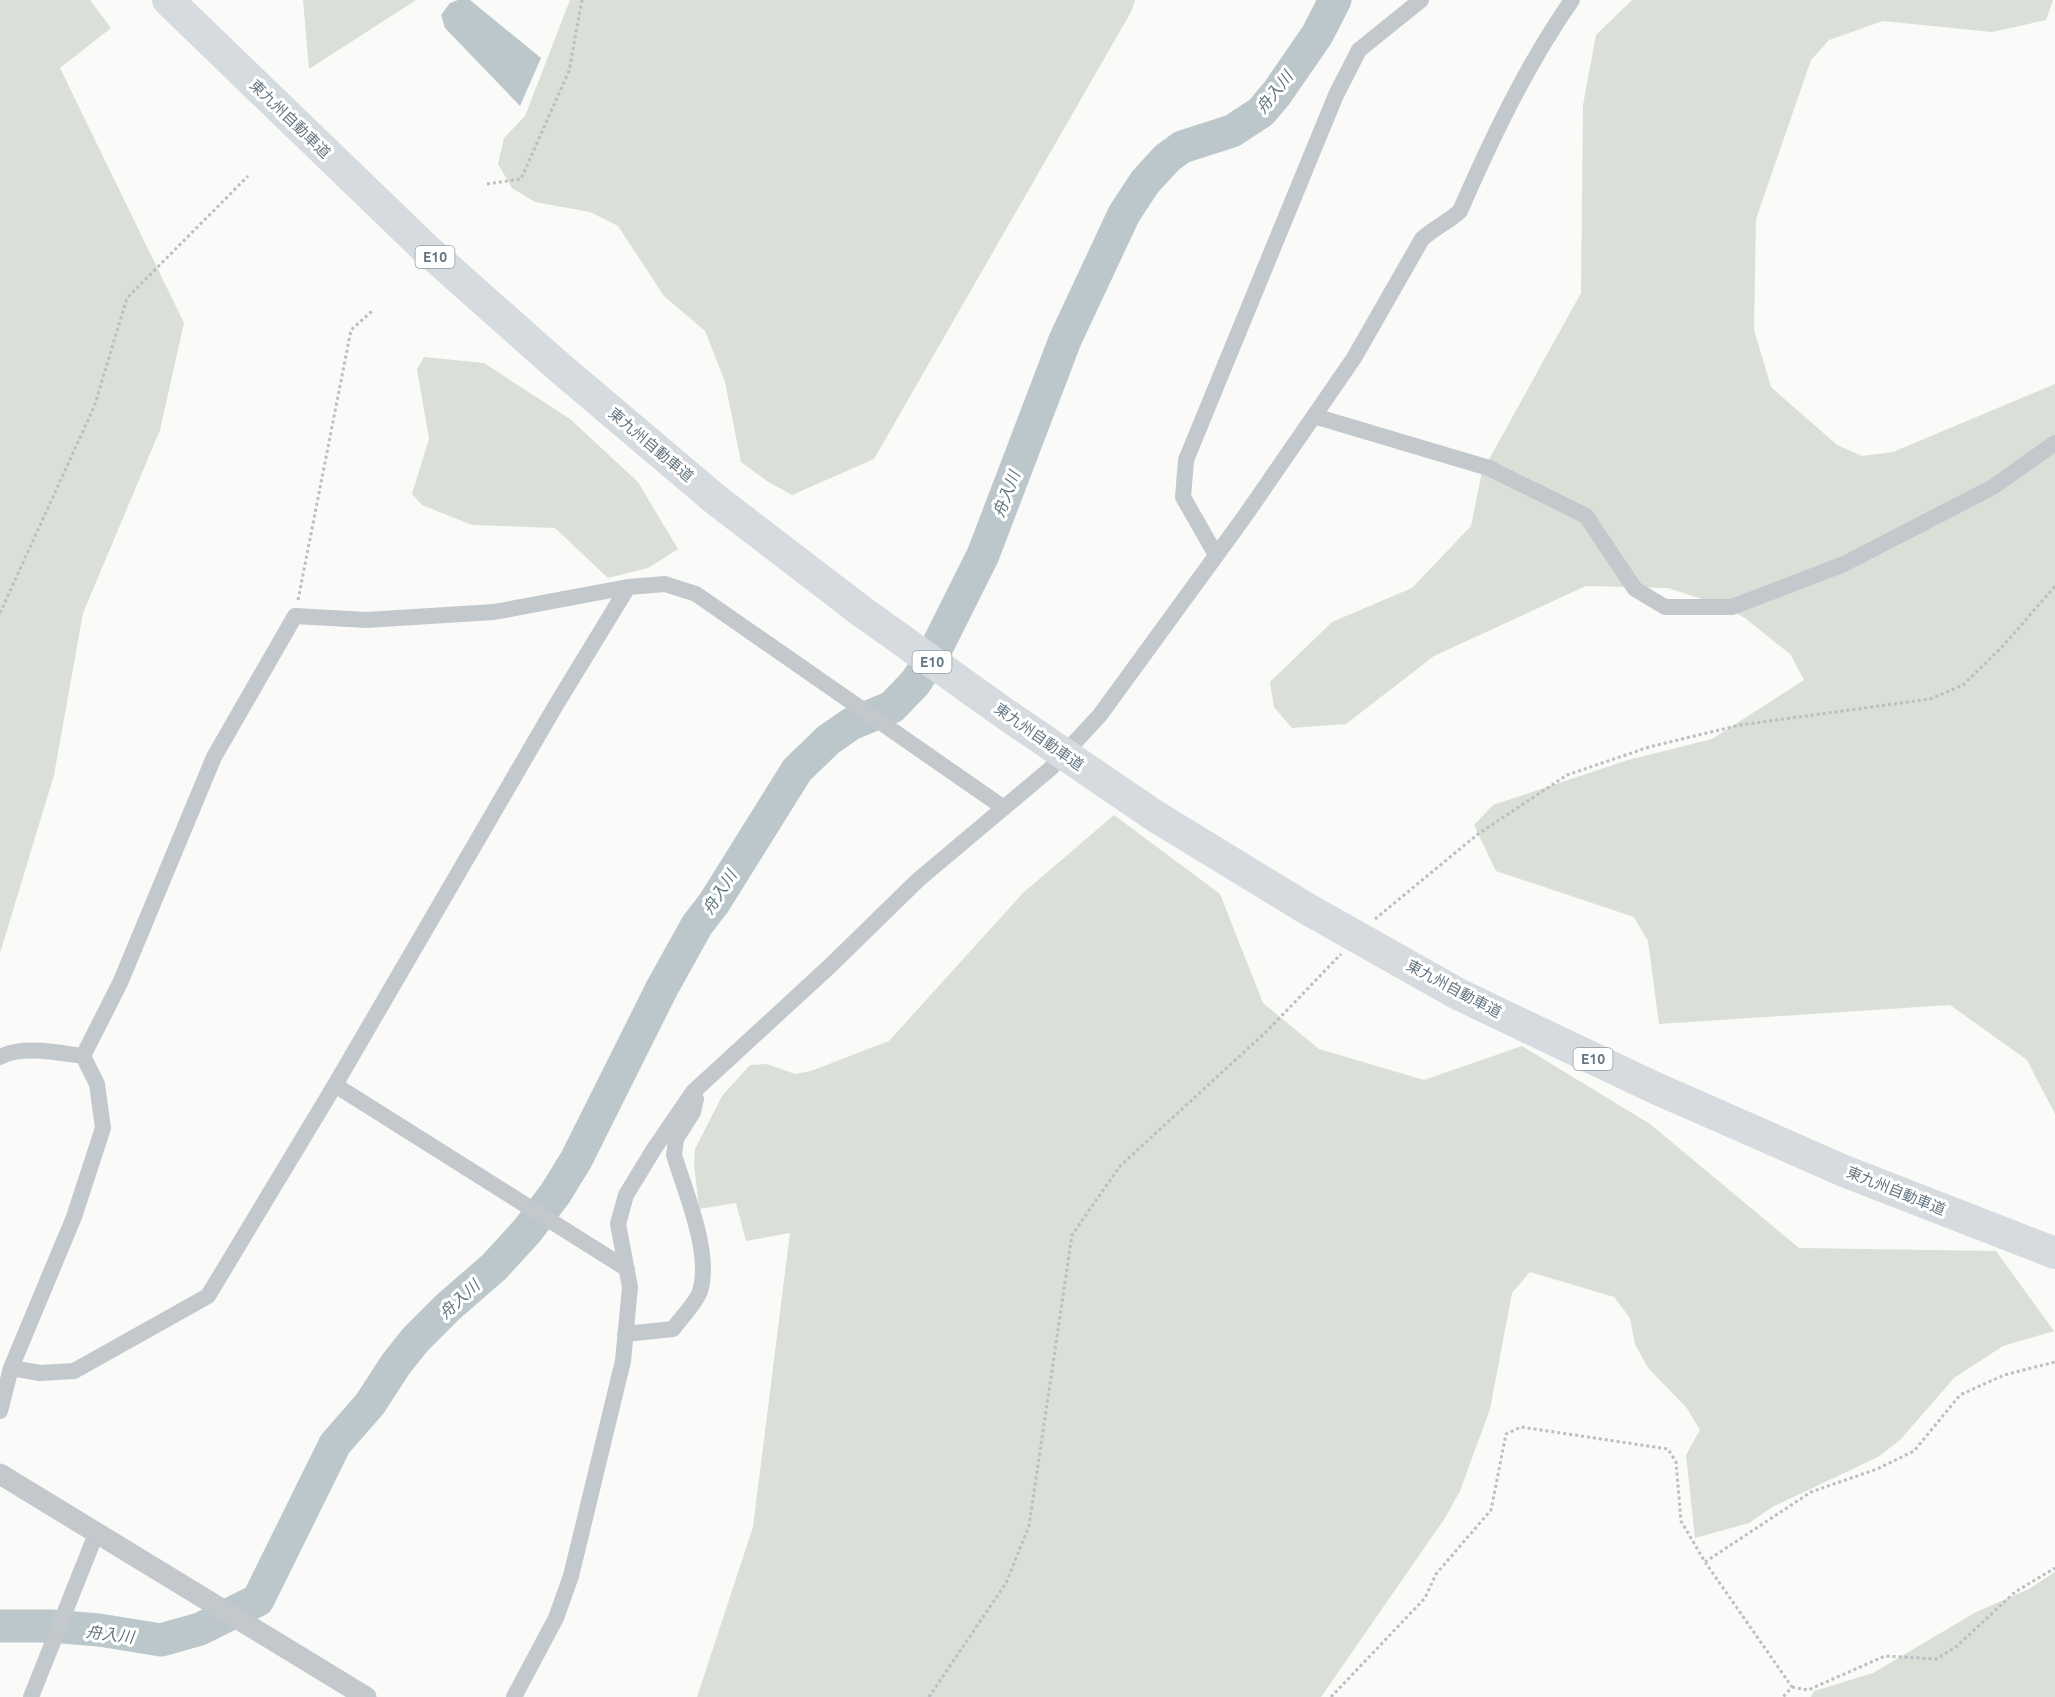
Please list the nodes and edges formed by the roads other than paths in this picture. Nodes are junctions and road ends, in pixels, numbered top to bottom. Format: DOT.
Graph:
graph roads {
  1 [pos="168,0"];
  2 [pos="1421,0"];
  3 [pos="1572,0"];
  4 [pos="1314,416"];
  5 [pos="2055,443"];
  6 [pos="1216,555"];
  7 [pos="628,587"];
  8 [pos="1004,808"];
  9 [pos="83,1056"];
  10 [pos="0,1057"];
  11 [pos="334,1085"];
  12 [pos="693,1092"];
  13 [pos="2055,1253"];
  14 [pos="627,1269"];
  15 [pos="626,1334"];
  16 [pos="11,1368"];
  17 [pos="0,1411"];
  18 [pos="0,1474"];
  19 [pos="96,1534"];
  20 [pos="31,1697"];
  21 [pos="366,1697"];
  22 [pos="514,1697"];
  1 -- 13 [label="highway, 東九州自動車道 / E10"];
  2 -- 6 [label="street"];
  3 -- 4 [label="street"];
  4 -- 5 [label="street"];
  4 -- 6 [label="street"];
  6 -- 8 [label="street"];
  7 -- 8 [label="street"];
  7 -- 9 [label="street"];
  7 -- 11 [label="street"];
  8 -- 12 [label="street"];
  9 -- 10 [label="street"];
  9 -- 16 [label="street"];
  11 -- 14 [label="street"];
  11 -- 16 [label="street"];
  12 -- 14 [label="street"];
  12 -- 15 [label="street"];
  14 -- 15 [label="street"];
  15 -- 22 [label="street"];
  16 -- 17 [label="street"];
  18 -- 19 [label="street"];
  19 -- 20 [label="street"];
  19 -- 21 [label="street"];
}
